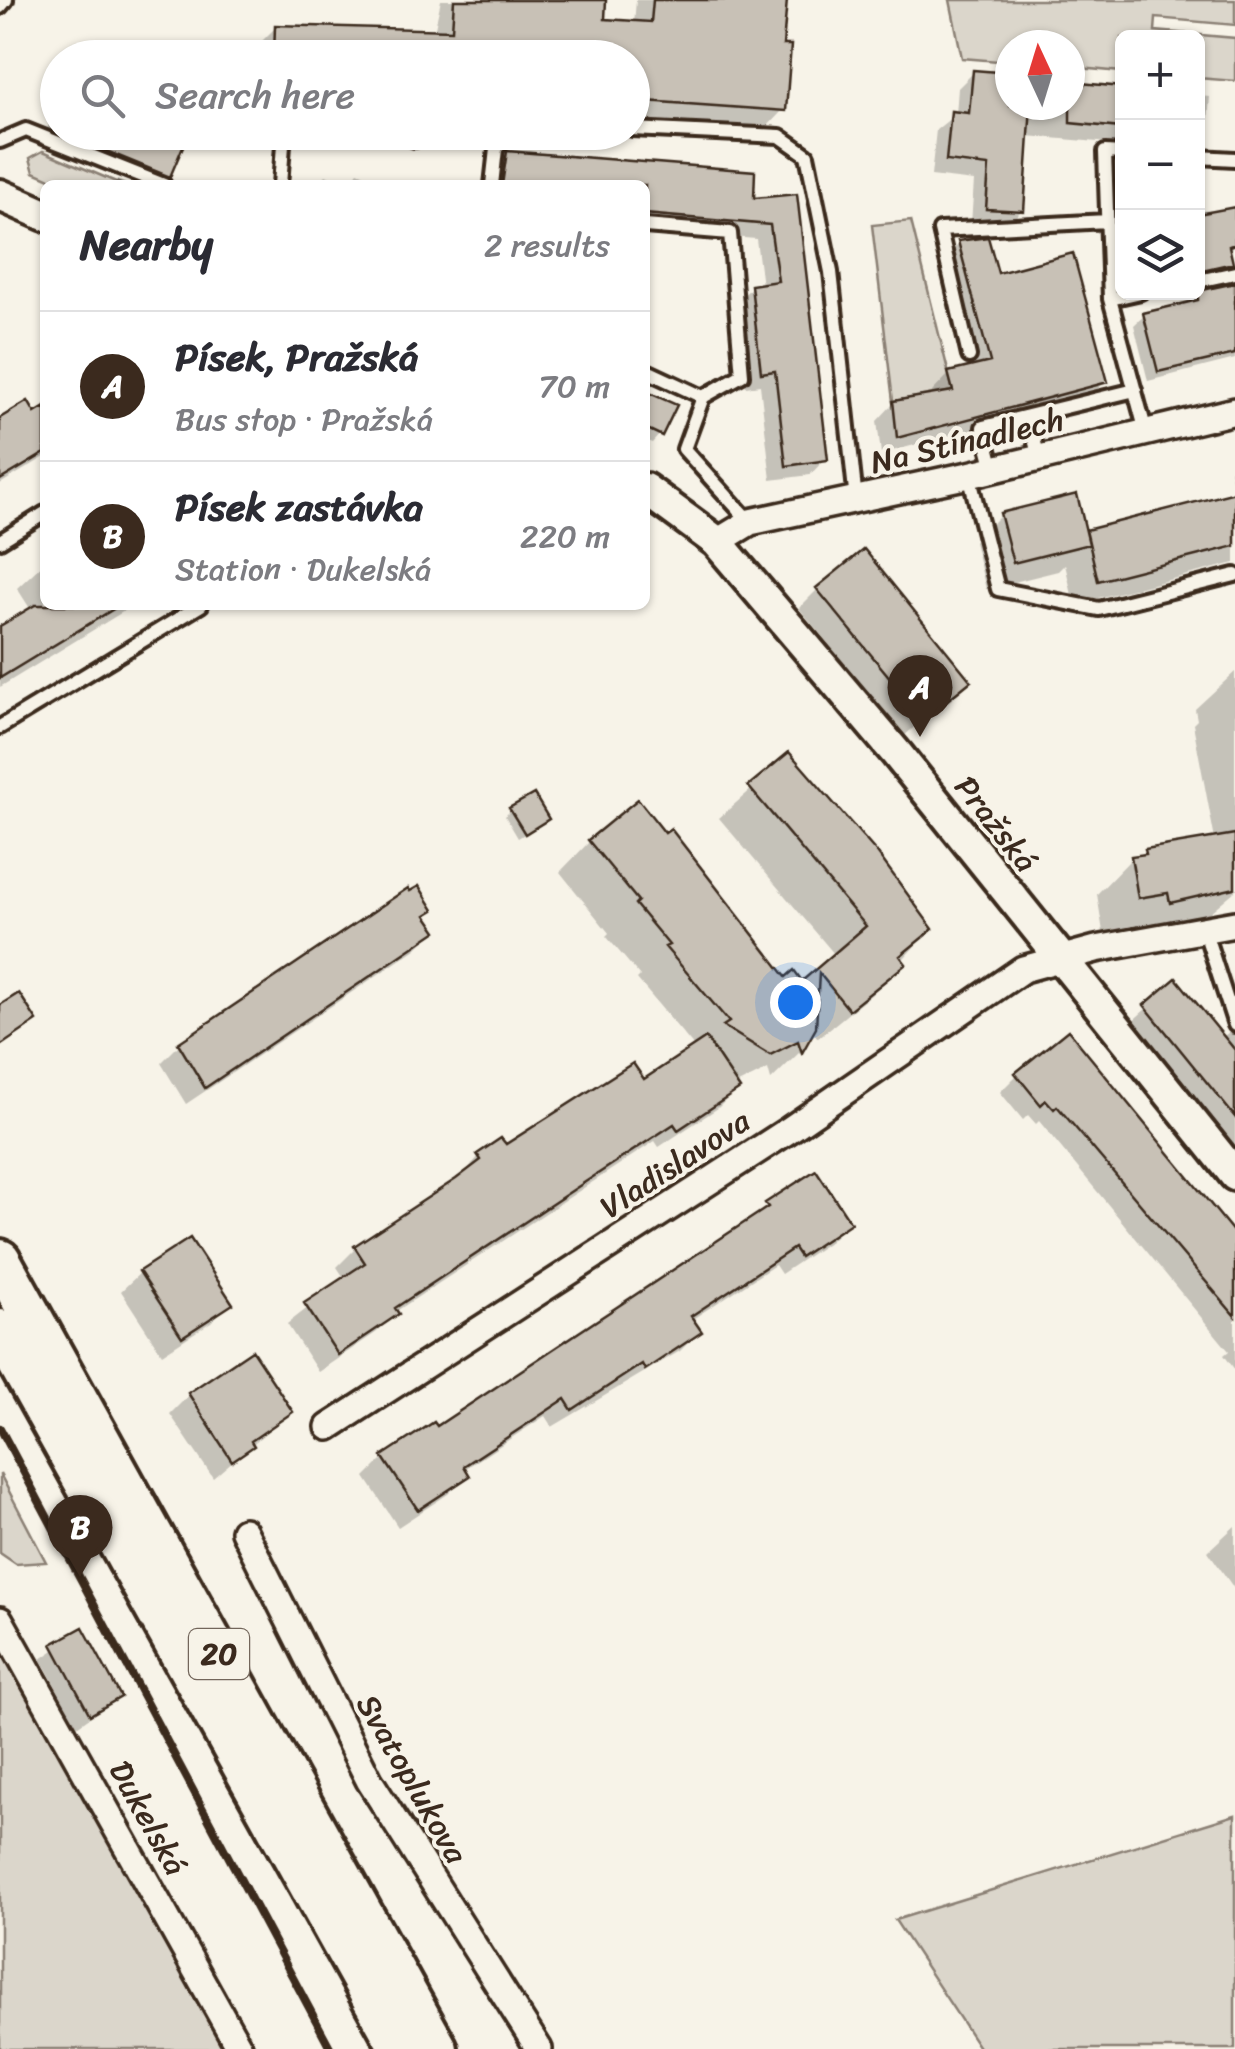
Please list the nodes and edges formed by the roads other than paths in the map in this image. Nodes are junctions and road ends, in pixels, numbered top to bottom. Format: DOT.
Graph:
graph roads {
  1 [pos="6,0"];
  2 [pos="0,7"];
  3 [pos="650,129"];
  4 [pos="40,136"];
  5 [pos="0,142"];
  6 [pos="76,150"];
  7 [pos="283,150"];
  8 [pos="496,150"];
  9 [pos="1115,153"];
  10 [pos="1205,157"];
  11 [pos="1235,159"];
  12 [pos="151,180"];
  13 [pos="280,180"];
  14 [pos="493,180"];
  15 [pos="0,195"];
  16 [pos="40,213"];
  17 [pos="1107,221"];
  18 [pos="650,226"];
  19 [pos="1235,273"];
  20 [pos="1205,279"];
  21 [pos="1115,298"];
  22 [pos="1110,299"];
  23 [pos="969,356"];
  24 [pos="650,372"];
  25 [pos="1135,390"];
  26 [pos="703,396"];
  27 [pos="1235,411"];
  28 [pos="1028,416"];
  29 [pos="1146,432"];
  30 [pos="1039,458"];
  31 [pos="994,469"];
  32 [pos="969,475"];
  33 [pos="650,493"];
  34 [pos="856,500"];
  35 [pos="40,516"];
  36 [pos="750,522"];
  37 [pos="0,541"];
  38 [pos="717,542"];
  39 [pos="1235,574"];
  40 [pos="192,610"];
  41 [pos="0,727"];
  42 [pos="1235,924"];
  43 [pos="1204,929"];
  44 [pos="1056,957"];
  45 [pos="1235,1025"];
  46 [pos="1235,1175"];
  47 [pos="0,1260"];
  48 [pos="0,1330"];
  49 [pos="329,1427"];
  50 [pos="244,1531"];
  51 [pos="0,1620"];
  52 [pos="240,2049"];
  53 [pos="401,2049"];
  54 [pos="436,2049"];
  55 [pos="540,2049"];
  1 -- 2 [label="lane"];
  3 -- 34 [label="lane"];
  4 -- 5 [label="lane"];
  6 -- 12 [label="lane"];
  7 -- 13 [label="lane"];
  8 -- 14 [label="lane"];
  9 -- 17 [label="lane"];
  10 -- 11 [label="lane"];
  15 -- 16 [label="street"];
  17 -- 22 [label="lane"];
  17 -- 23 [label="lane"];
  18 -- 26 [label="lane"];
  19 -- 20 [label="lane"];
  21 -- 22 [label="lane"];
  22 -- 25 [label="lane"];
  24 -- 26 [label="lane"];
  25 -- 28 [label="lane"];
  25 -- 29 [label="lane"];
  26 -- 36 [label="lane"];
  27 -- 29 [label="street, Na Stínadlech"];
  28 -- 30 [label="lane"];
  28 -- 31 [label="lane"];
  29 -- 30 [label="street, Na Stínadlech"];
  30 -- 31 [label="street, Na Stínadlech"];
  31 -- 32 [label="street, Na Stínadlech"];
  32 -- 34 [label="street, Na Stínadlech"];
  32 -- 39 [label="lane"];
  33 -- 38 [label="street, Pražská"];
  34 -- 36 [label="street, Na Stínadlech"];
  35 -- 37 [label="lane"];
  36 -- 38 [label="street, Na Stínadlech"];
  38 -- 44 [label="street, Pražská"];
  40 -- 41 [label="lane"];
  42 -- 43 [label="street, Vladislavova"];
  43 -- 44 [label="street, Vladislavova"];
  43 -- 45 [label="lane"];
  44 -- 46 [label="street, Pražská"];
  44 -- 49 [label="street, Vladislavova"];
  47 -- 54 [label="highway, 20"];
  48 -- 53 [label="highway, 20"];
  50 -- 55 [label="street, Svatoplukova"];
  51 -- 52 [label="street, Dukelská"];
}
